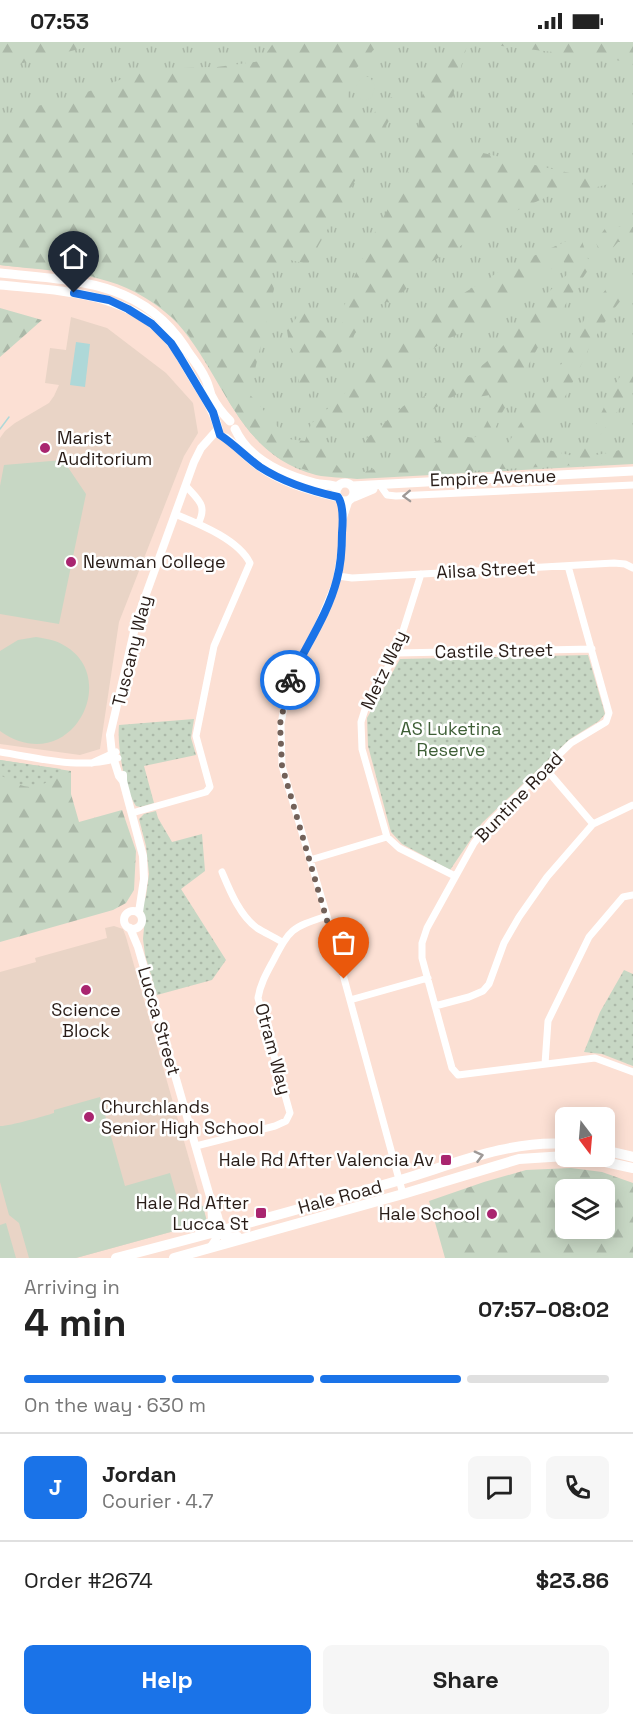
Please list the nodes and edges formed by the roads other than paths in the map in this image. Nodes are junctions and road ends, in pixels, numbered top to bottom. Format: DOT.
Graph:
graph roads {
  1 [pos="0,273"];
  2 [pos="0,285"];
  3 [pos="233,425"];
  4 [pos="221,433"];
  5 [pos="633,471"];
  6 [pos="633,477"];
  7 [pos="544,483"];
  8 [pos="633,485"];
  9 [pos="186,486"];
  10 [pos="352,486"];
  11 [pos="344,496"];
  12 [pos="175,514"];
  13 [pos="198,524"];
  14 [pos="568,566"];
  15 [pos="633,568"];
  16 [pos="421,574"];
  17 [pos="338,576"];
  18 [pos="592,649"];
  19 [pos="396,653"];
  20 [pos="0,752"];
  21 [pos="115,756"];
  22 [pos="545,768"];
  23 [pos="633,806"];
  24 [pos="132,813"];
  25 [pos="593,824"];
  26 [pos="387,837"];
  27 [pos="310,860"];
  28 [pos="222,872"];
  29 [pos="455,876"];
  30 [pos="633,895"];
  31 [pos="134,912"];
  32 [pos="327,916"];
  33 [pos="135,928"];
  34 [pos="282,942"];
  35 [pos="428,978"];
  36 [pos="350,1000"];
  37 [pos="435,1006"];
  38 [pos="545,1064"];
  39 [pos="633,1072"];
  40 [pos="555,1145"];
  41 [pos="196,1146"];
  42 [pos="615,1153"];
  43 [pos="555,1157"];
  44 [pos="633,1157"];
  45 [pos="615,1164"];
  46 [pos="633,1168"];
  47 [pos="399,1180"];
  48 [pos="403,1194"];
  49 [pos="219,1230"];
  50 [pos="255,1235"];
  51 [pos="160,1246"];
  52 [pos="210,1248"];
  53 [pos="116,1258"];
  54 [pos="152,1258"];
  55 [pos="174,1258"];
  1 -- 3 [label="main road, Empire Avenue"];
  2 -- 4 [label="main road"];
  3 -- 4 [label="main road"];
  3 -- 4 [label="main road"];
  3 -- 11 [label="main road, Empire Avenue"];
  4 -- 9 [label="street, Tuscany Way"];
  4 -- 11 [label="main road"];
  5 -- 7 [label="main road, Empire Avenue"];
  6 -- 7 [label="main road, Empire Avenue"];
  7 -- 8 [label="street"];
  7 -- 10 [label="main road, Empire Avenue"];
  7 -- 11 [label="main road, Empire Avenue, one-way"];
  9 -- 12 [label="street, Tuscany Way"];
  9 -- 13 [label="street"];
  10 -- 11 [label="main road"];
  10 -- 11 [label="main road, Empire Avenue"];
  11 -- 17 [label="street"];
  12 -- 13 [label="street"];
  12 -- 21 [label="street, Tuscany Way"];
  13 -- 24 [label="street"];
  14 -- 15 [label="street, Ailsa Street"];
  14 -- 16 [label="street, Ailsa Street"];
  14 -- 18 [label="street, Buntine Road"];
  16 -- 17 [label="street, Ailsa Street"];
  16 -- 19 [label="street, Metz Way"];
  17 -- 27 [label="street"];
  18 -- 19 [label="street, Castile Street"];
  18 -- 22 [label="street, Buntine Road"];
  19 -- 26 [label="street, Metz Way"];
  20 -- 21 [label="street"];
  21 -- 24 [label="street, Tuscany Way"];
  22 -- 25 [label="street"];
  22 -- 29 [label="street, Buntine Road"];
  23 -- 25 [label="street"];
  24 -- 31 [label="street, Tuscany Way"];
  25 -- 37 [label="street"];
  26 -- 27 [label="street"];
  26 -- 29 [label="street"];
  27 -- 32 [label="street"];
  28 -- 34 [label="street"];
  29 -- 35 [label="street, Buntine Road"];
  30 -- 38 [label="street"];
  31 -- 33 [label="street"];
  31 -- 33 [label="street"];
  32 -- 34 [label="street, Otram Way"];
  32 -- 36 [label="street"];
  33 -- 41 [label="street, Lucca Street"];
  34 -- 41 [label="street, Otram Way"];
  35 -- 36 [label="street"];
  35 -- 37 [label="street, Buntine Road"];
  36 -- 47 [label="street"];
  37 -- 38 [label="street, Buntine Road"];
  38 -- 39 [label="street, Buntine Road"];
  47 -- 40 [label="main road, Hale Road, one-way"];
  41 -- 49 [label="street, Lucca Street"];
  42 -- 44 [label="main road"];
  43 -- 48 [label="main road, Hale Road"];
  45 -- 46 [label="main road"];
  47 -- 48 [label="street"];
  47 -- 49 [label="main road, Hale Road"];
  48 -- 50 [label="main road, Hale Road"];
  49 -- 50 [label="street"];
  49 -- 51 [label="main road, Hale Road"];
  49 -- 52 [label="street"];
  50 -- 52 [label="main road, Hale Road"];
  51 -- 53 [label="main road, Hale Road"];
  51 -- 54 [label="street"];
  52 -- 55 [label="main road, Hale Road"];
}
